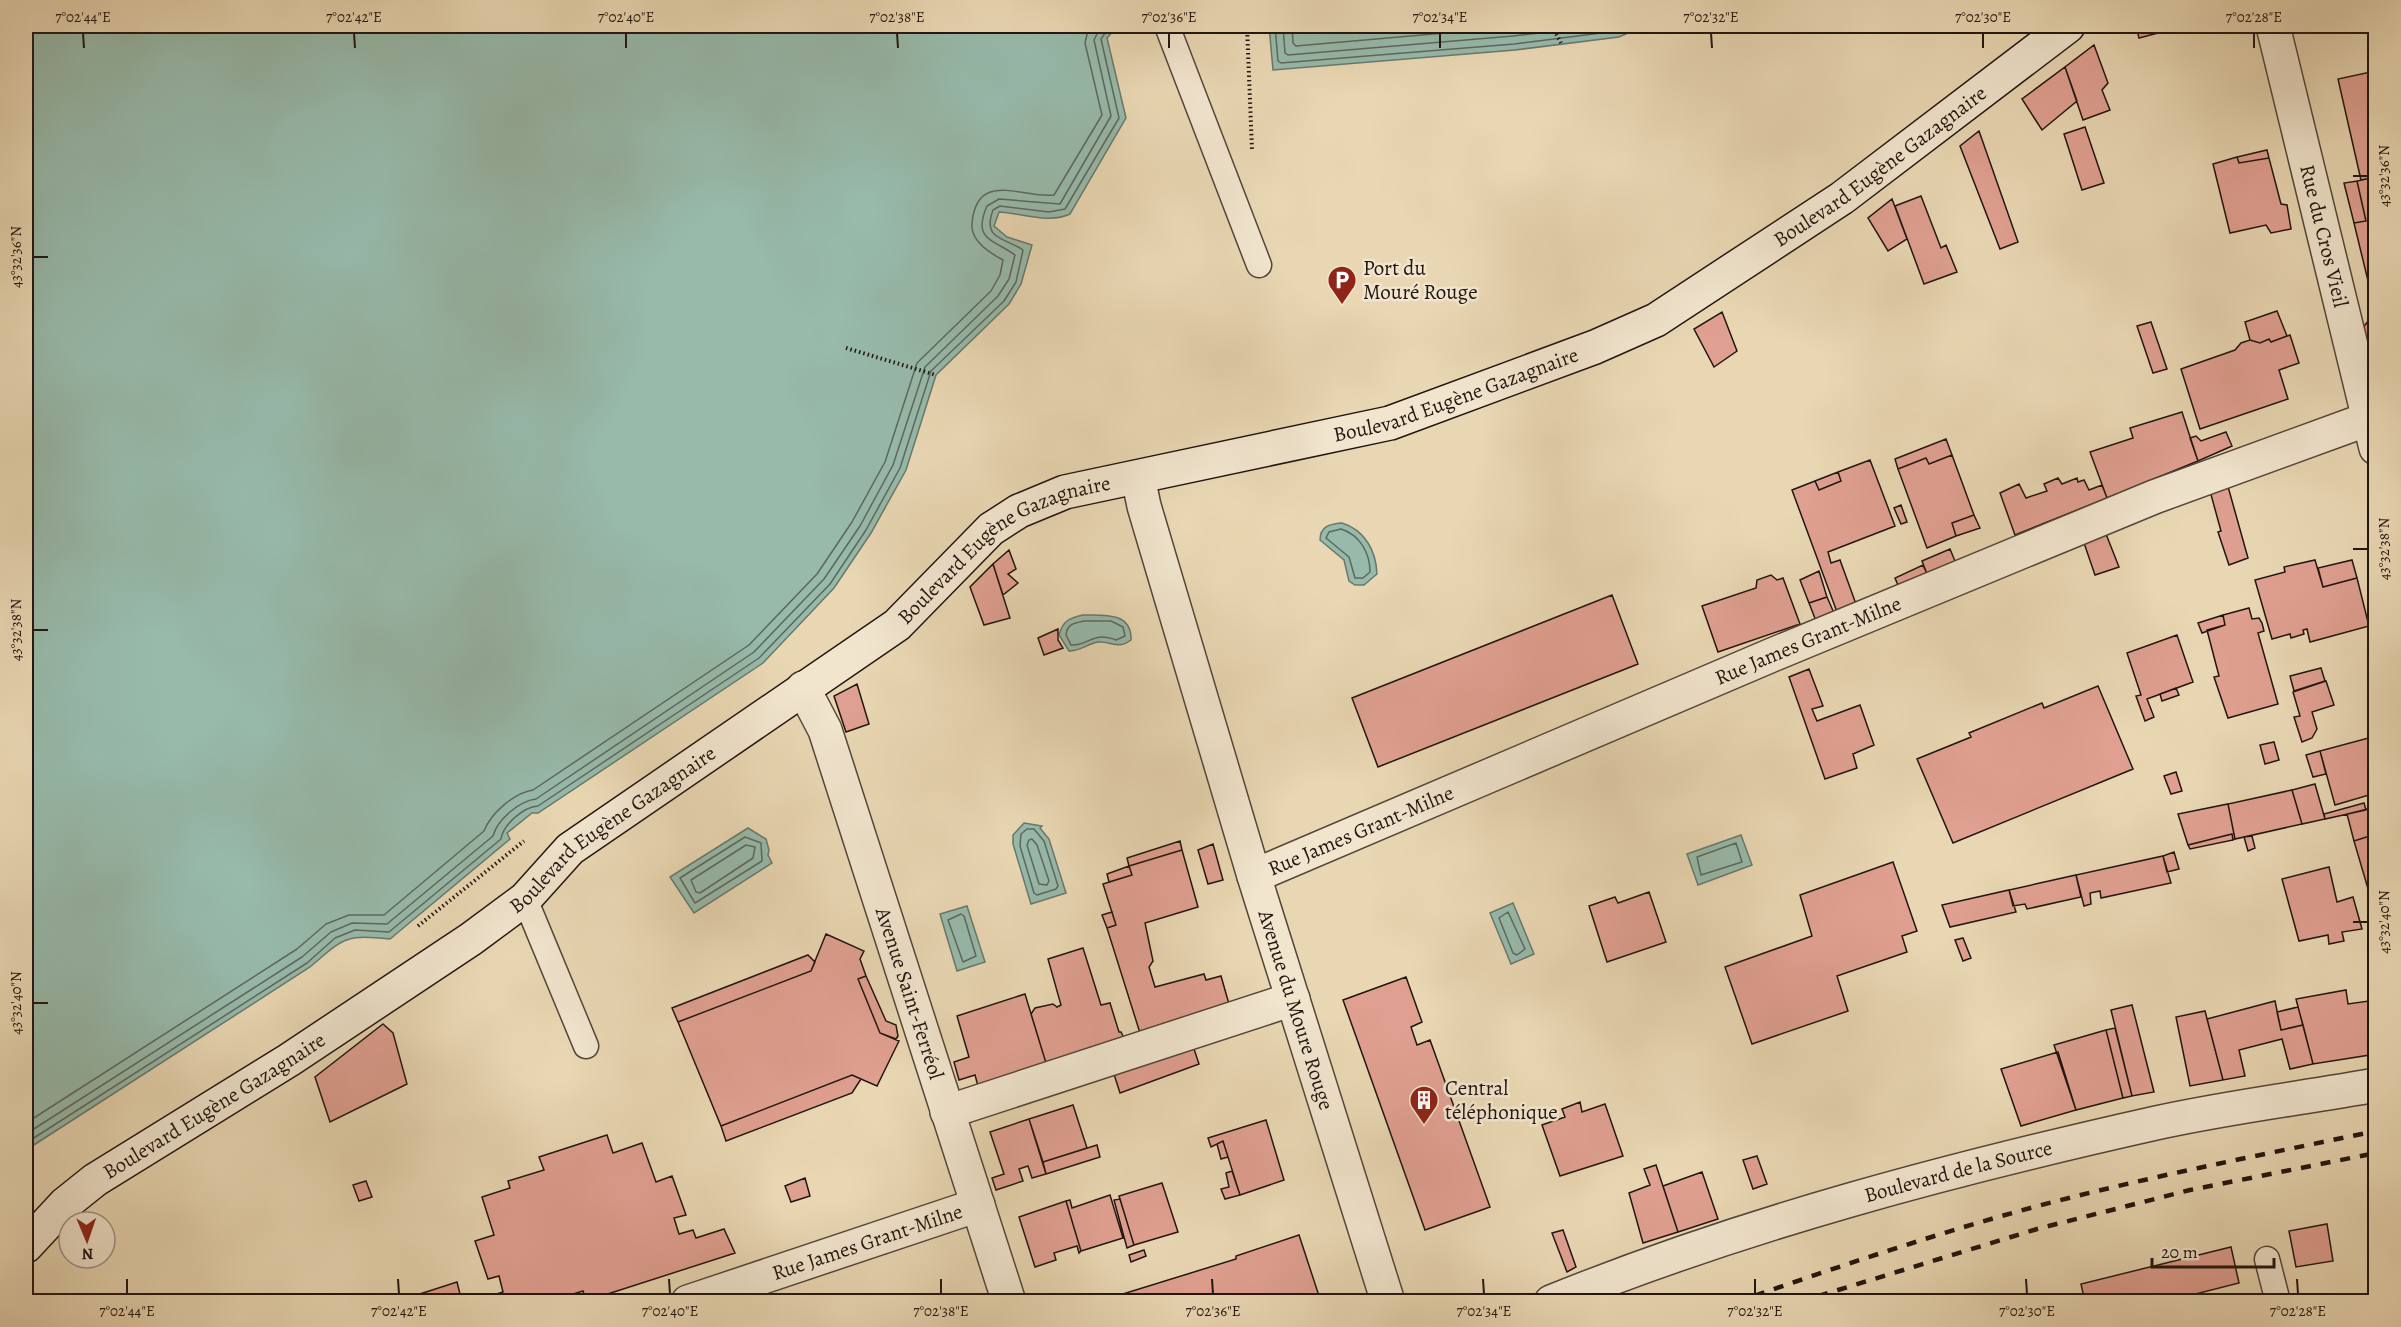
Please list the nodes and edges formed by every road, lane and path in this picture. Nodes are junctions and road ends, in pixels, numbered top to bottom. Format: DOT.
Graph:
graph roads {
  1 [pos="1167,26"];
  2 [pos="1247,26"];
  3 [pos="1552,26"];
  4 [pos="2068,26"];
  5 [pos="2273,26"];
  6 [pos="1561,43"];
  7 [pos="1231,186"];
  8 [pos="1259,265"];
  9 [pos="846,348"];
  10 [pos="936,375"];
  11 [pos="2372,434"];
  12 [pos="1138,477"];
  13 [pos="803,688"];
  14 [pos="528,838"];
  15 [pos="1254,876"];
  16 [pos="525,899"];
  17 [pos="415,929"];
  18 [pos="1293,999"];
  19 [pos="586,1046"];
  20 [pos="2376,1085"];
  21 [pos="948,1112"];
  22 [pos="978,1205"];
  23 [pos="26,1246"];
  24 [pos="2267,1259"];
  25 [pos="688,1302"];
  26 [pos="1009,1302"];
  27 [pos="1388,1302"];
  28 [pos="1551,1302"];
  29 [pos="2278,1302"];
  1 -- 7 [label="lane"];
  2 -- 7 [label="path"];
  3 -- 6 [label="path"];
  4 -- 12 [label="street, Boulevard Eugène Gazagnaire"];
  5 -- 11 [label="street, Rue du Cros Vieil"];
  7 -- 8 [label="lane"];
  9 -- 10 [label="path"];
  11 -- 15 [label="street, Rue James Grant-Milne"];
  12 -- 13 [label="street, Boulevard Eugène Gazagnaire"];
  12 -- 15 [label="street, Avenue du Moure Rouge"];
  13 -- 16 [label="street, Boulevard Eugène Gazagnaire"];
  13 -- 21 [label="street, Avenue Saint-Ferréol"];
  14 -- 17 [label="path"];
  15 -- 18 [label="street, Avenue du Moure Rouge"];
  16 -- 19 [label="lane"];
  16 -- 23 [label="street, Boulevard Eugène Gazagnaire"];
  18 -- 21 [label="street"];
  18 -- 27 [label="street, Avenue du Moure Rouge"];
  20 -- 28 [label="street, Boulevard de la Source"];
  21 -- 22 [label="street, Avenue Saint-Ferréol"];
  22 -- 25 [label="street, Rue James Grant-Milne"];
  22 -- 26 [label="street, Avenue Saint-Ferréol"];
  24 -- 29 [label="lane"];
}
